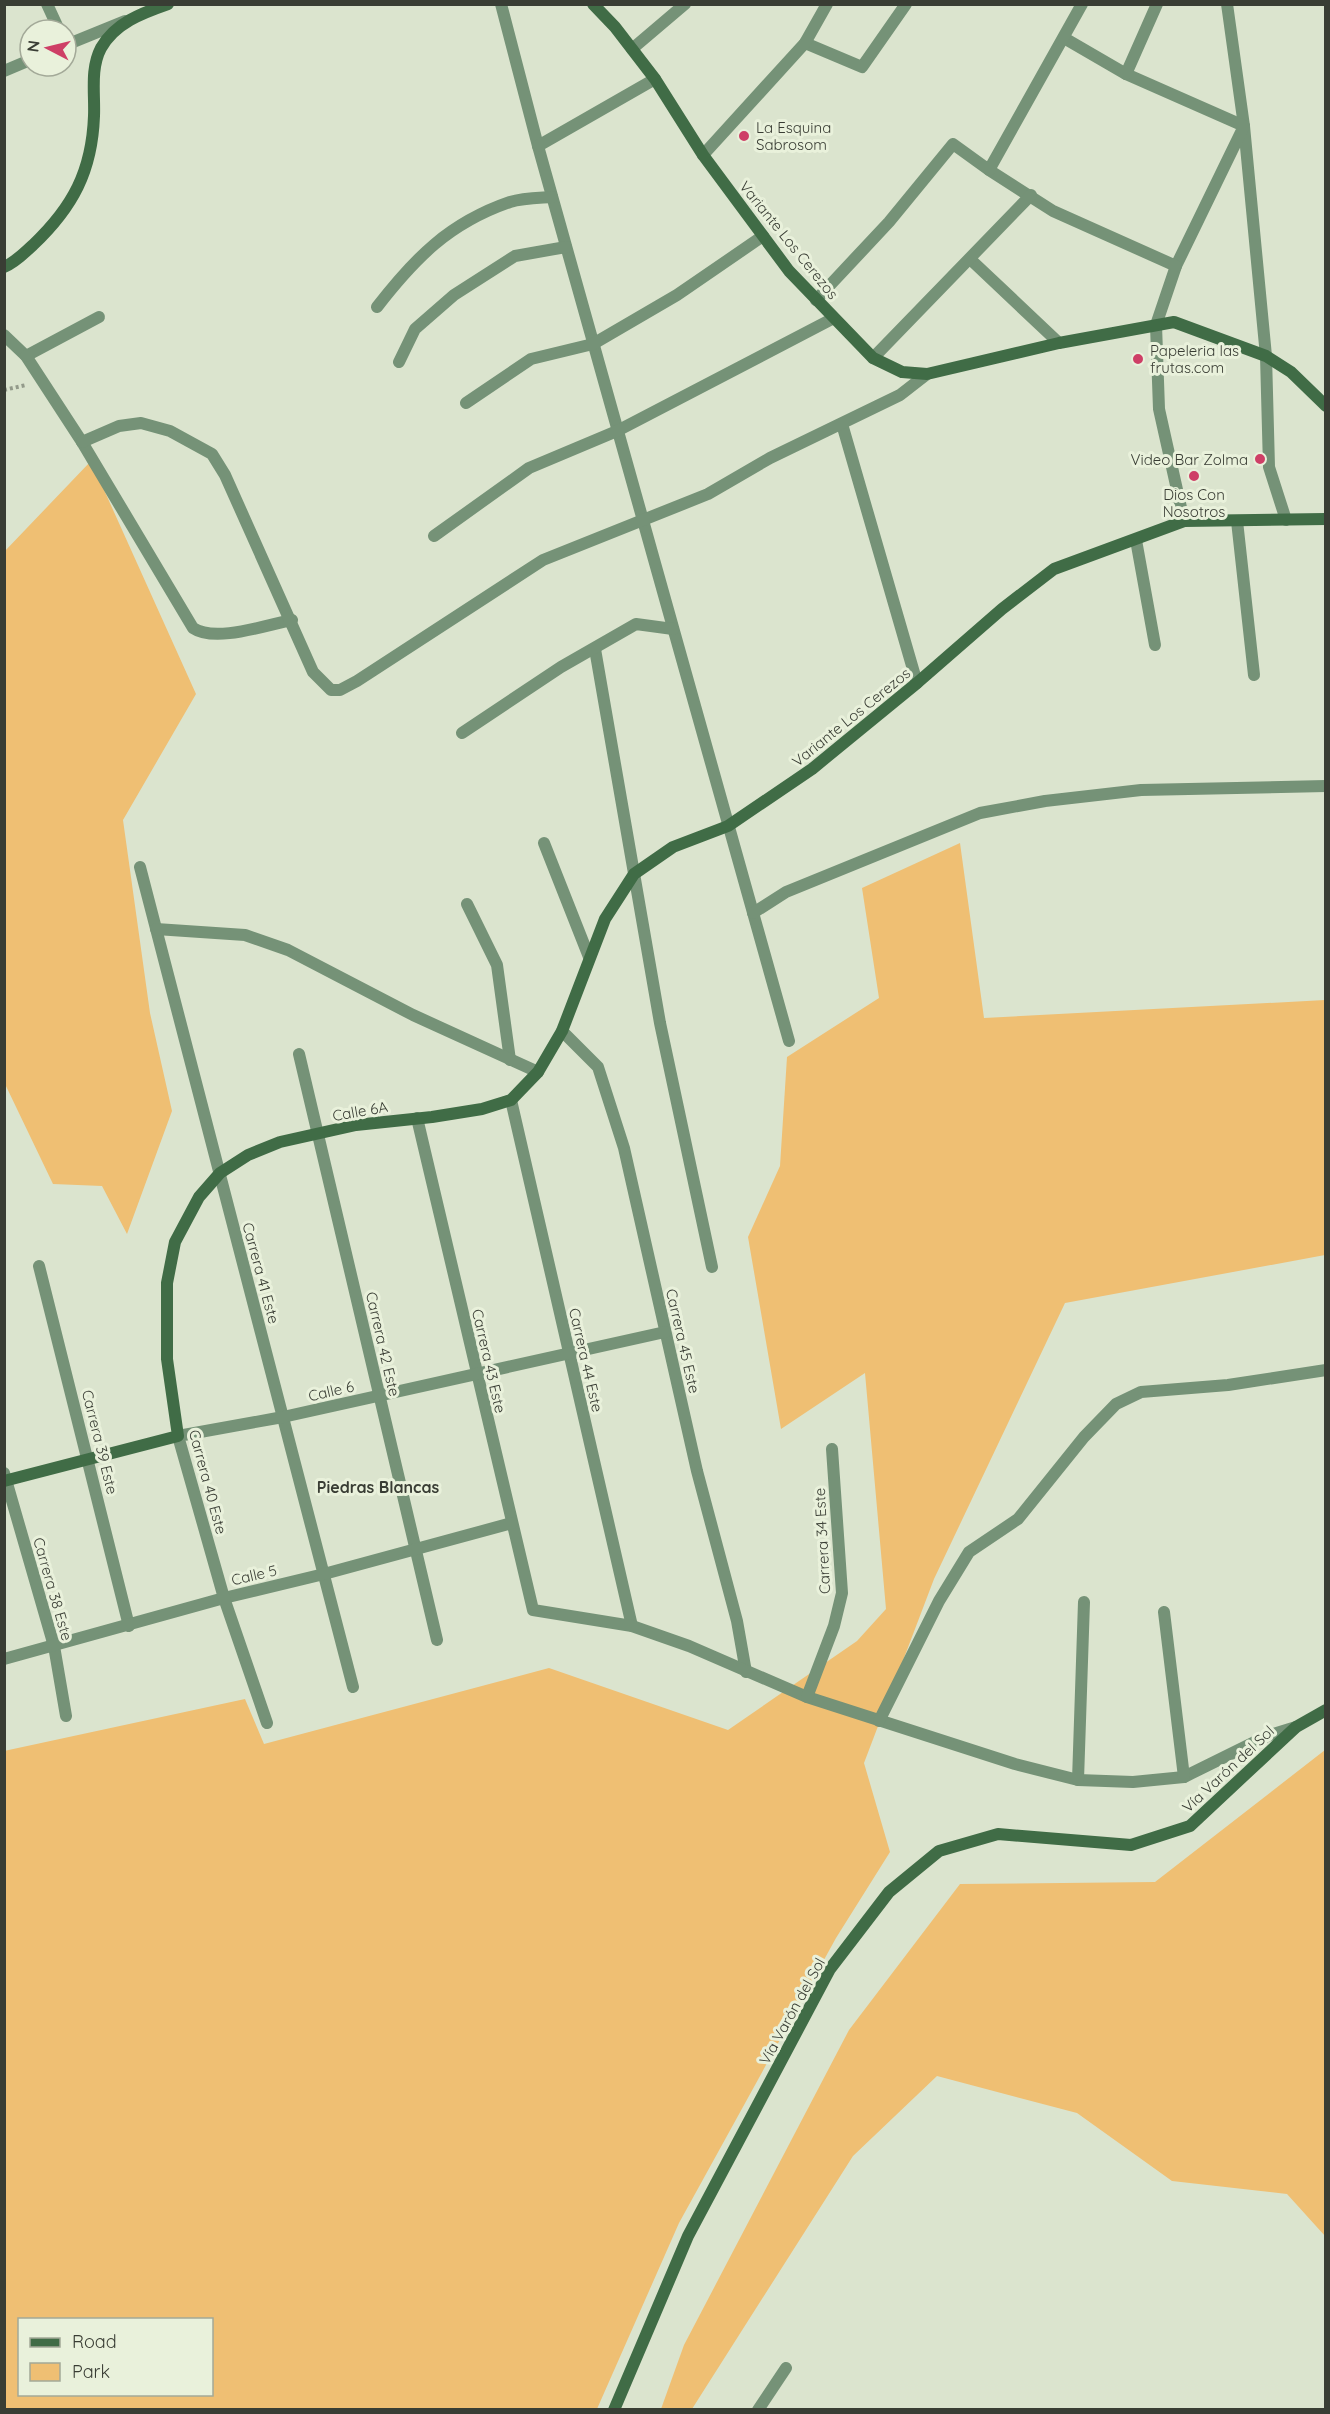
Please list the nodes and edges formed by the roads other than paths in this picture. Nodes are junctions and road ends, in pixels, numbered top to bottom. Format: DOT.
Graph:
graph roads {
  1 [pos="47,4"];
  2 [pos="168,4"];
  3 [pos="501,4"];
  4 [pos="593,4"];
  5 [pos="685,4"];
  6 [pos="827,4"];
  7 [pos="906,4"];
  8 [pos="1082,4"];
  9 [pos="1157,4"];
  10 [pos="1227,4"];
  11 [pos="145,8"];
  12 [pos="53,18"];
  13 [pos="126,20"];
  14 [pos="1064,38"];
  15 [pos="78,40"];
  16 [pos="805,43"];
  17 [pos="632,49"];
  18 [pos="18,65"];
  19 [pos="4,71"];
  20 [pos="1126,74"];
  21 [pos="656,79"];
  22 [pos="1244,126"];
  23 [pos="537,146"];
  24 [pos="703,155"];
  25 [pos="989,170"];
  26 [pos="1031,195"];
  27 [pos="552,197"];
  28 [pos="764,236"];
  29 [pos="566,247"];
  30 [pos="970,259"];
  31 [pos="1176,266"];
  32 [pos="4,267"];
  33 [pos="816,300"];
  34 [pos="377,308"];
  35 [pos="99,317"];
  36 [pos="832,319"];
  37 [pos="1156,325"];
  38 [pos="4,334"];
  39 [pos="1059,343"];
  40 [pos="593,344"];
  41 [pos="26,356"];
  42 [pos="1266,356"];
  43 [pos="873,358"];
  44 [pos="399,362"];
  45 [pos="927,374"];
  46 [pos="466,403"];
  47 [pos="1326,406"];
  48 [pos="842,424"];
  49 [pos="617,432"];
  50 [pos="82,442"];
  51 [pos="1326,519"];
  52 [pos="1286,520"];
  53 [pos="1184,521"];
  54 [pos="1237,521"];
  55 [pos="643,522"];
  56 [pos="435,536"];
  57 [pos="1136,540"];
  58 [pos="292,620"];
  59 [pos="673,629"];
  60 [pos="1155,645"];
  61 [pos="595,649"];
  62 [pos="1254,675"];
  63 [pos="917,683"];
  64 [pos="462,733"];
  65 [pos="1326,786"];
  66 [pos="728,826"];
  67 [pos="544,843"];
  68 [pos="140,867"];
  69 [pos="634,874"];
  70 [pos="467,904"];
  71 [pos="753,913"];
  72 [pos="156,929"];
  73 [pos="589,957"];
  74 [pos="562,1031"];
  75 [pos="789,1041"];
  76 [pos="299,1054"];
  77 [pos="510,1060"];
  78 [pos="538,1072"];
  79 [pos="511,1100"];
  80 [pos="417,1118"];
  81 [pos="318,1134"];
  82 [pos="220,1173"];
  83 [pos="175,1242"];
  84 [pos="39,1266"];
  85 [pos="712,1267"];
  86 [pos="665,1332"];
  87 [pos="569,1353"];
  88 [pos="1326,1370"];
  89 [pos="477,1374"];
  90 [pos="380,1395"];
  91 [pos="283,1417"];
  92 [pos="178,1436"];
  93 [pos="832,1449"];
  94 [pos="88,1458"];
  95 [pos="5,1478"];
  96 [pos="512,1523"];
  97 [pos="417,1550"];
  98 [pos="324,1574"];
  99 [pos="224,1598"];
  100 [pos="1084,1602"];
  101 [pos="1164,1612"];
  102 [pos="129,1626"];
  103 [pos="632,1626"];
  104 [pos="437,1640"];
  105 [pos="54,1646"];
  106 [pos="4,1659"];
  107 [pos="746,1672"];
  108 [pos="353,1687"];
  109 [pos="807,1697"];
  110 [pos="1326,1710"];
  111 [pos="66,1716"];
  112 [pos="879,1721"];
  113 [pos="267,1723"];
  114 [pos="1296,1727"];
  115 [pos="1184,1777"];
  116 [pos="1078,1780"];
  117 [pos="786,2368"];
  118 [pos="614,2409"];
  119 [pos="758,2409"];
  1 -- 12 [label="street"];
  2 -- 11 [label="street"];
  3 -- 23 [label="street"];
  4 -- 17 [label="street, Variante Los Cerezos"];
  5 -- 17 [label="street"];
  6 -- 16 [label="street"];
  7 -- 16 [label="street"];
  8 -- 14 [label="street"];
  9 -- 20 [label="street"];
  10 -- 22 [label="street"];
  11 -- 13 [label="street"];
  13 -- 15 [label="street"];
  13 -- 32 [label="street"];
  14 -- 20 [label="street"];
  14 -- 25 [label="street"];
  16 -- 24 [label="street"];
  17 -- 21 [label="street, Variante Los Cerezos"];
  18 -- 19 [label="street"];
  20 -- 22 [label="street"];
  21 -- 23 [label="street"];
  21 -- 24 [label="street, Variante Los Cerezos"];
  22 -- 31 [label="street"];
  22 -- 42 [label="street"];
  23 -- 27 [label="street"];
  24 -- 28 [label="street, Variante Los Cerezos"];
  25 -- 26 [label="street"];
  25 -- 33 [label="street"];
  26 -- 30 [label="street"];
  26 -- 31 [label="street"];
  27 -- 29 [label="street"];
  27 -- 34 [label="street"];
  28 -- 33 [label="street, Variante Los Cerezos"];
  28 -- 40 [label="street"];
  29 -- 40 [label="street"];
  29 -- 44 [label="street"];
  30 -- 39 [label="street"];
  30 -- 43 [label="street"];
  31 -- 37 [label="street"];
  33 -- 36 [label="street, Variante Los Cerezos"];
  35 -- 41 [label="street"];
  36 -- 43 [label="street, Variante Los Cerezos"];
  36 -- 49 [label="street"];
  37 -- 39 [label="street, Variante Los Cerezos"];
  37 -- 42 [label="street, Variante Los Cerezos"];
  37 -- 53 [label="street"];
  38 -- 41 [label="street"];
  39 -- 45 [label="street, Variante Los Cerezos"];
  40 -- 46 [label="street"];
  40 -- 49 [label="street"];
  41 -- 50 [label="street"];
  42 -- 47 [label="street, Variante Los Cerezos"];
  42 -- 52 [label="street"];
  43 -- 45 [label="street, Variante Los Cerezos"];
  45 -- 48 [label="street"];
  48 -- 55 [label="street"];
  48 -- 63 [label="street"];
  49 -- 55 [label="street"];
  49 -- 56 [label="street"];
  50 -- 58 [label="street"];
  50 -- 58 [label="street"];
  51 -- 52 [label="street, Variante Los Cerezos"];
  52 -- 54 [label="street, Variante Los Cerezos"];
  53 -- 54 [label="street, Variante Los Cerezos"];
  53 -- 57 [label="street, Variante Los Cerezos"];
  54 -- 62 [label="street"];
  55 -- 58 [label="street"];
  55 -- 59 [label="street"];
  57 -- 60 [label="street"];
  57 -- 63 [label="street, Variante Los Cerezos"];
  59 -- 61 [label="street"];
  59 -- 66 [label="street"];
  61 -- 64 [label="street"];
  61 -- 69 [label="street"];
  63 -- 66 [label="street, Variante Los Cerezos"];
  65 -- 71 [label="street"];
  66 -- 69 [label="street, Variante Los Cerezos"];
  66 -- 71 [label="street"];
  67 -- 73 [label="street"];
  68 -- 72 [label="street, Carrera 41 Este"];
  69 -- 73 [label="street, Variante Los Cerezos"];
  69 -- 85 [label="street"];
  70 -- 77 [label="street"];
  71 -- 75 [label="street"];
  72 -- 77 [label="street"];
  72 -- 82 [label="street, Carrera 41 Este"];
  73 -- 74 [label="street, Variante Los Cerezos"];
  74 -- 78 [label="street, Variante Los Cerezos"];
  74 -- 86 [label="street, Carrera 45 Este"];
  76 -- 81 [label="street, Carrera 42 Este"];
  77 -- 78 [label="street"];
  78 -- 79 [label="street, Variante Los Cerezos"];
  79 -- 80 [label="street, Calle 6A"];
  79 -- 87 [label="street, Carrera 44 Este"];
  80 -- 81 [label="street, Calle 6A"];
  80 -- 89 [label="street, Carrera 43 Este"];
  81 -- 82 [label="street, Calle 6A"];
  81 -- 90 [label="street, Carrera 42 Este"];
  82 -- 83 [label="street, Calle 6A"];
  82 -- 91 [label="street, Carrera 41 Este"];
  83 -- 92 [label="street, Carrera 40 Este"];
  84 -- 94 [label="street, Carrera 39 Este"];
  86 -- 87 [label="street, Calle 6"];
  86 -- 107 [label="street, Carrera 45 Este"];
  87 -- 89 [label="street, Calle 6"];
  87 -- 103 [label="street, Carrera 44 Este"];
  88 -- 112 [label="street"];
  89 -- 90 [label="street, Calle 6"];
  89 -- 96 [label="street, Carrera 43 Este"];
  90 -- 91 [label="street, Calle 6"];
  90 -- 97 [label="street, Carrera 42 Este"];
  91 -- 92 [label="street, Calle 6"];
  91 -- 98 [label="street, Carrera 41 Este"];
  92 -- 94 [label="street, Calle 6"];
  92 -- 99 [label="street, Carrera 40 Este"];
  93 -- 109 [label="street, Carrera 34 Este"];
  94 -- 95 [label="street, Calle 6"];
  94 -- 102 [label="street, Carrera 39 Este"];
  95 -- 105 [label="street, Carrera 38 Este"];
  96 -- 97 [label="street, Calle 5"];
  96 -- 103 [label="street, Carrera 43 Este"];
  97 -- 98 [label="street, Calle 5"];
  97 -- 104 [label="street, Carrera 42 Este"];
  98 -- 99 [label="street, Calle 5"];
  98 -- 108 [label="street, Carrera 41 Este"];
  99 -- 102 [label="street, Calle 5"];
  99 -- 113 [label="street, Carrera 40 Este"];
  100 -- 116 [label="street"];
  101 -- 115 [label="street"];
  102 -- 105 [label="street, Calle 5"];
  103 -- 107 [label="street"];
  105 -- 106 [label="street, Calle 5"];
  105 -- 111 [label="street, Carrera 38 Este"];
  107 -- 109 [label="street"];
  109 -- 112 [label="street"];
  110 -- 114 [label="street, Vía Varón del Sol"];
  112 -- 116 [label="street"];
  114 -- 115 [label="street"];
  114 -- 118 [label="street, Vía Varón del Sol"];
  115 -- 116 [label="street"];
  117 -- 119 [label="street"];
}
